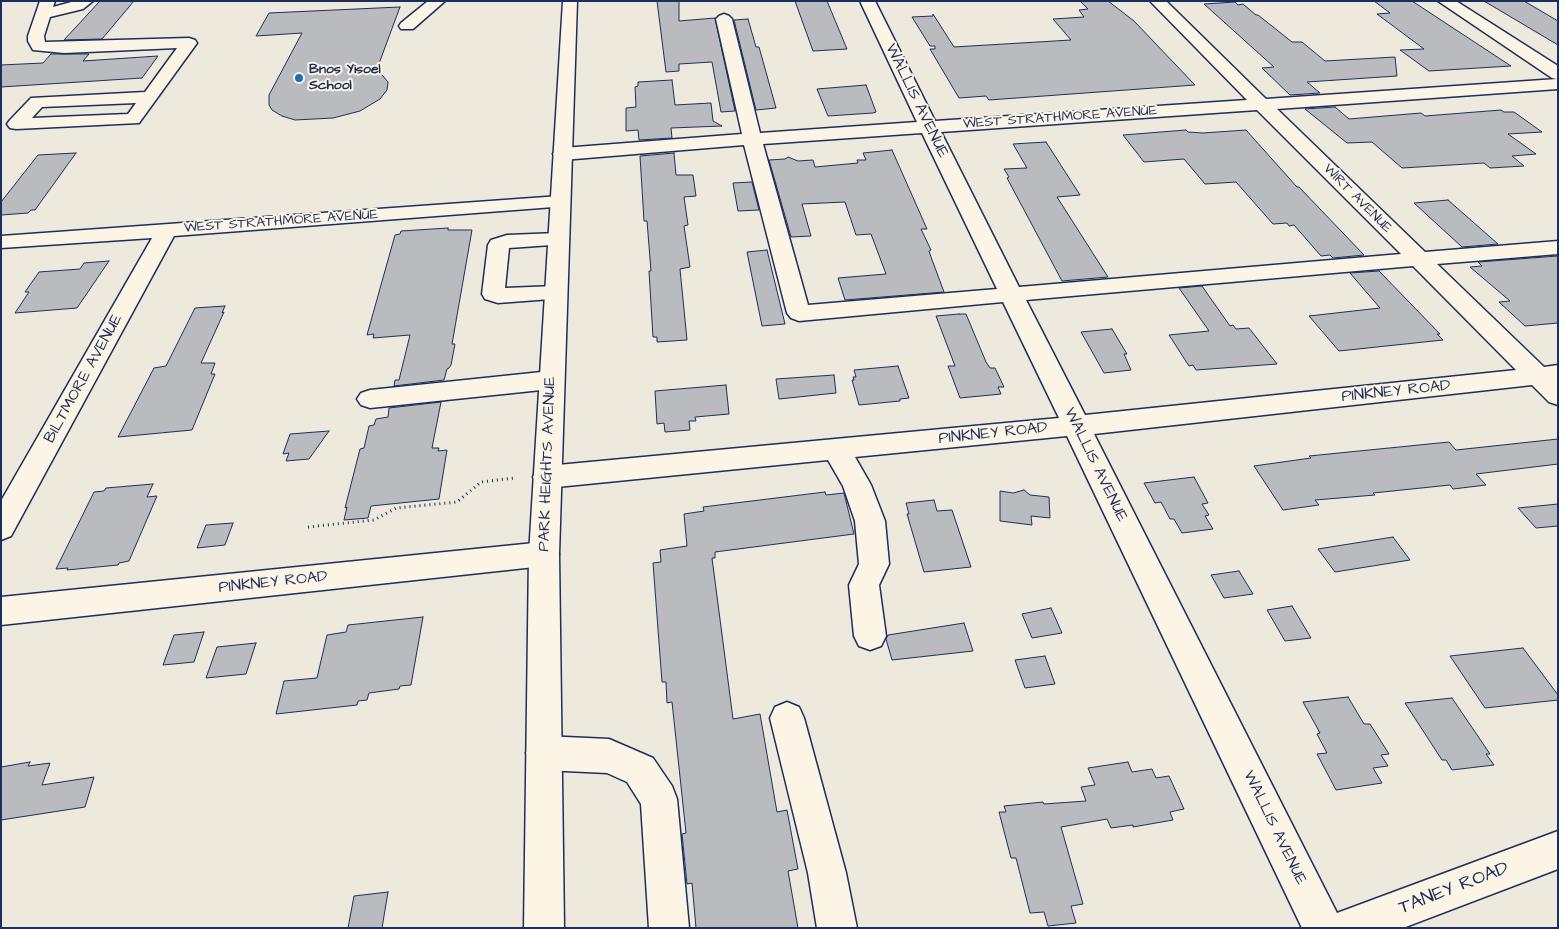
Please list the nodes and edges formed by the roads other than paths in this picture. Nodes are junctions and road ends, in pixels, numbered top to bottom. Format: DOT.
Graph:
graph roads {
  1 [pos="86,1"];
  2 [pos="438,1"];
  3 [pos="570,1"];
  4 [pos="867,1"];
  5 [pos="1157,1"];
  6 [pos="1445,1"];
  7 [pos="46,8"];
  8 [pos="724,20"];
  9 [pos="407,26"];
  10 [pos="1558,74"];
  11 [pos="1558,84"];
  12 [pos="150,97"];
  13 [pos="1262,104"];
  14 [pos="928,126"];
  15 [pos="752,139"];
  16 [pos="563,154"];
  17 [pos="560,202"];
  18 [pos="166,230"];
  19 [pos="558,239"];
  20 [pos="1,242"];
  21 [pos="1558,247"];
  22 [pos="1419,260"];
  23 [pos="556,293"];
  24 [pos="1011,295"];
  25 [pos="1548,375"];
  26 [pos="551,380"];
  27 [pos="1558,396"];
  28 [pos="370,398"];
  29 [pos="1076,426"];
  30 [pos="836,450"];
  31 [pos="547,477"];
  32 [pos="1,528"];
  33 [pos="544,554"];
  34 [pos="1,611"];
  35 [pos="870,636"];
  36 [pos="787,718"];
  37 [pos="544,753"];
  38 [pos="1558,850"];
  39 [pos="544,928"];
  40 [pos="669,928"];
  41 [pos="837,928"];
  42 [pos="1323,928"];
  43 [pos="1350,928"];
  1 -- 7 [label="street"];
  2 -- 9 [label="street"];
  3 -- 16 [label="street, PARK HEIGHTS AVENUE"];
  4 -- 14 [label="street, WALLIS AVENUE"];
  5 -- 13 [label="street, WIRT AVENUE"];
  6 -- 10 [label="street"];
  7 -- 12 [label="street"];
  8 -- 15 [label="street"];
  11 -- 13 [label="street, WEST STRATHMORE AVENUE"];
  12 -- 12 [label="street"];
  13 -- 14 [label="street, WEST STRATHMORE AVENUE"];
  13 -- 22 [label="street, WIRT AVENUE"];
  14 -- 15 [label="street, WEST STRATHMORE AVENUE"];
  14 -- 24 [label="street, WALLIS AVENUE"];
  15 -- 16 [label="street, WEST STRATHMORE AVENUE"];
  15 -- 24 [label="street"];
  16 -- 17 [label="street, PARK HEIGHTS AVENUE"];
  17 -- 18 [label="street, WEST STRATHMORE AVENUE"];
  17 -- 19 [label="street, PARK HEIGHTS AVENUE"];
  18 -- 20 [label="street, WEST STRATHMORE AVENUE"];
  18 -- 32 [label="street, BILTMORE AVENUE"];
  19 -- 23 [label="street, PARK HEIGHTS AVENUE"];
  19 -- 23 [label="street"];
  21 -- 22 [label="street"];
  22 -- 24 [label="street"];
  22 -- 25 [label="street, WIRT AVENUE"];
  23 -- 26 [label="street, PARK HEIGHTS AVENUE"];
  24 -- 29 [label="street, WALLIS AVENUE"];
  25 -- 27 [label="street, WIRT AVENUE"];
  25 -- 29 [label="street, PINKNEY ROAD"];
  26 -- 28 [label="street"];
  26 -- 31 [label="street, PARK HEIGHTS AVENUE"];
  29 -- 30 [label="street, PINKNEY ROAD"];
  29 -- 42 [label="street, WALLIS AVENUE"];
  30 -- 31 [label="street, PINKNEY ROAD"];
  30 -- 35 [label="street"];
  31 -- 33 [label="street, PARK HEIGHTS AVENUE"];
  33 -- 34 [label="street, PINKNEY ROAD"];
  33 -- 37 [label="street, PARK HEIGHTS AVENUE"];
  36 -- 41 [label="street"];
  37 -- 39 [label="street, PARK HEIGHTS AVENUE"];
  37 -- 40 [label="street"];
  38 -- 43 [label="street, TANEY ROAD"];
}
